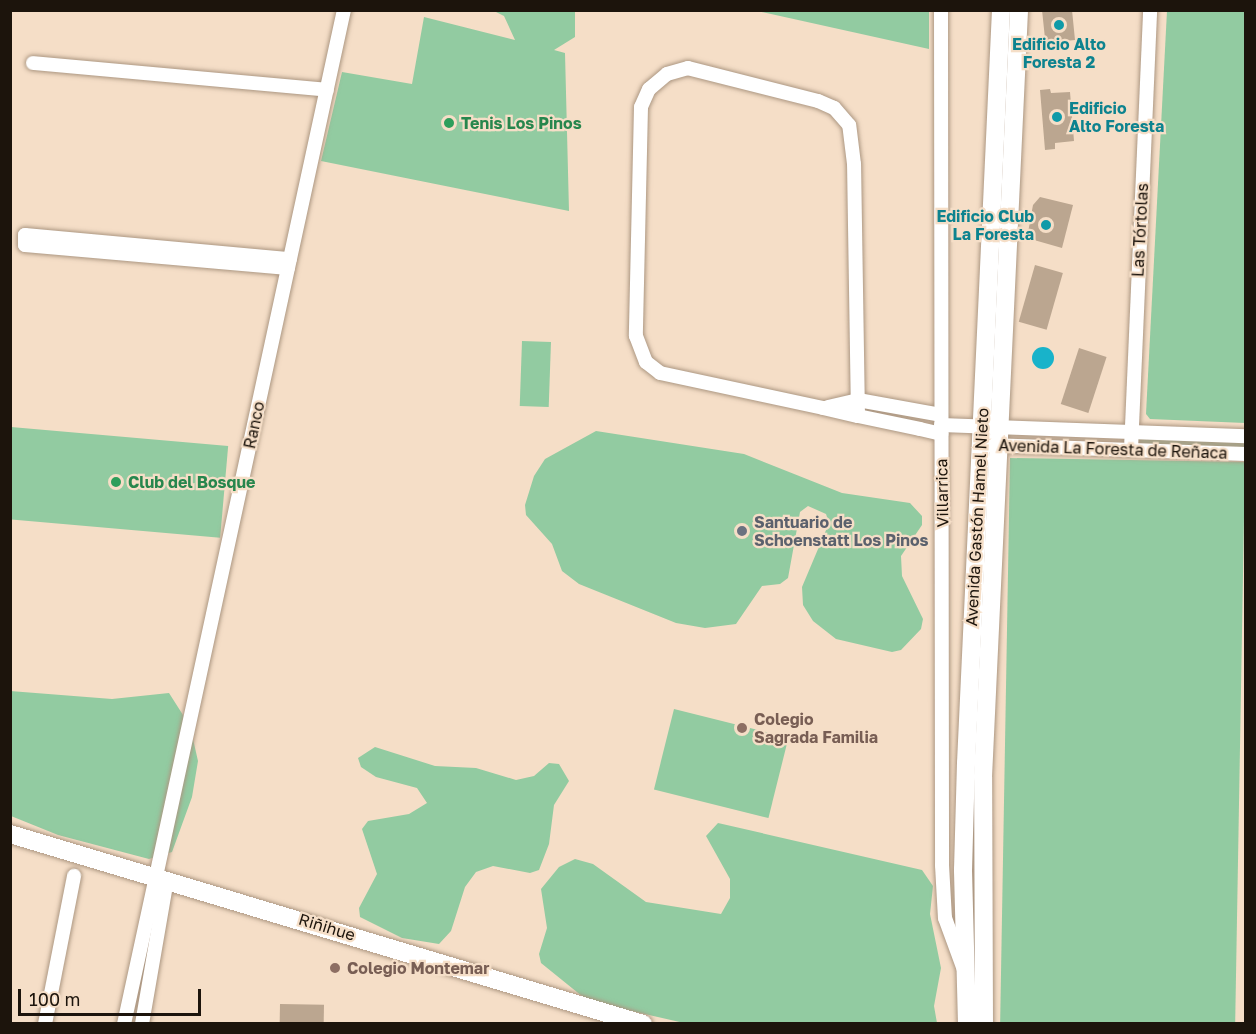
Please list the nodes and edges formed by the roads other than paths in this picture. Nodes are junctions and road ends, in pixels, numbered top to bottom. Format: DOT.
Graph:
graph roads {
  1 [pos="344,10"];
  2 [pos="941,10"];
  3 [pos="1001,10"];
  4 [pos="1019,10"];
  5 [pos="1150,10"];
  6 [pos="33,63"];
  7 [pos="327,90"];
  8 [pos="289,263"];
  9 [pos="858,400"];
  10 [pos="823,408"];
  11 [pos="858,416"];
  12 [pos="941,425"];
  13 [pos="1132,431"];
  14 [pos="990,436"];
  15 [pos="1245,436"];
  16 [pos="1131,449"];
  17 [pos="1245,454"];
  18 [pos="10,834"];
  19 [pos="74,876"];
  20 [pos="161,877"];
  21 [pos="964,971"];
  22 [pos="45,1023"];
  23 [pos="124,1023"];
  24 [pos="142,1023"];
  25 [pos="643,1023"];
  26 [pos="967,1023"];
  27 [pos="984,1023"];
  1 -- 7 [label="street, Ranco"];
  2 -- 12 [label="street, Villarrica"];
  3 -- 14 [label="main road, Avenida Gastón Hamel Nieto"];
  4 -- 14 [label="main road, Avenida Gastón Hamel Nieto"];
  5 -- 13 [label="street, Las Tórtolas"];
  6 -- 7 [label="street"];
  7 -- 8 [label="street, Ranco"];
  8 -- 8 [label="street"];
  8 -- 20 [label="street, Ranco"];
  9 -- 10 [label="street"];
  9 -- 10 [label="street"];
  9 -- 11 [label="street"];
  9 -- 12 [label="street"];
  10 -- 11 [label="street"];
  11 -- 12 [label="street"];
  12 -- 14 [label="street, Avenida La Foresta de Reñaca"];
  12 -- 21 [label="street, Villarrica"];
  13 -- 14 [label="street, Avenida La Foresta de Reñaca"];
  13 -- 15 [label="street, Avenida La Foresta de Reñaca"];
  13 -- 16 [label="street, Las Tórtolas"];
  14 -- 16 [label="street, Avenida La Foresta de Reñaca"];
  14 -- 21 [label="main road, Avenida Gastón Hamel Nieto"];
  14 -- 27 [label="main road, Avenida Gastón Hamel Nieto"];
  16 -- 17 [label="street, Avenida La Foresta de Reñaca"];
  18 -- 20 [label="main road, Riñihue"];
  19 -- 22 [label="street"];
  20 -- 23 [label="street"];
  20 -- 24 [label="street"];
  20 -- 25 [label="main road, Riñihue"];
  21 -- 26 [label="main road, Avenida Gastón Hamel Nieto"];
}
